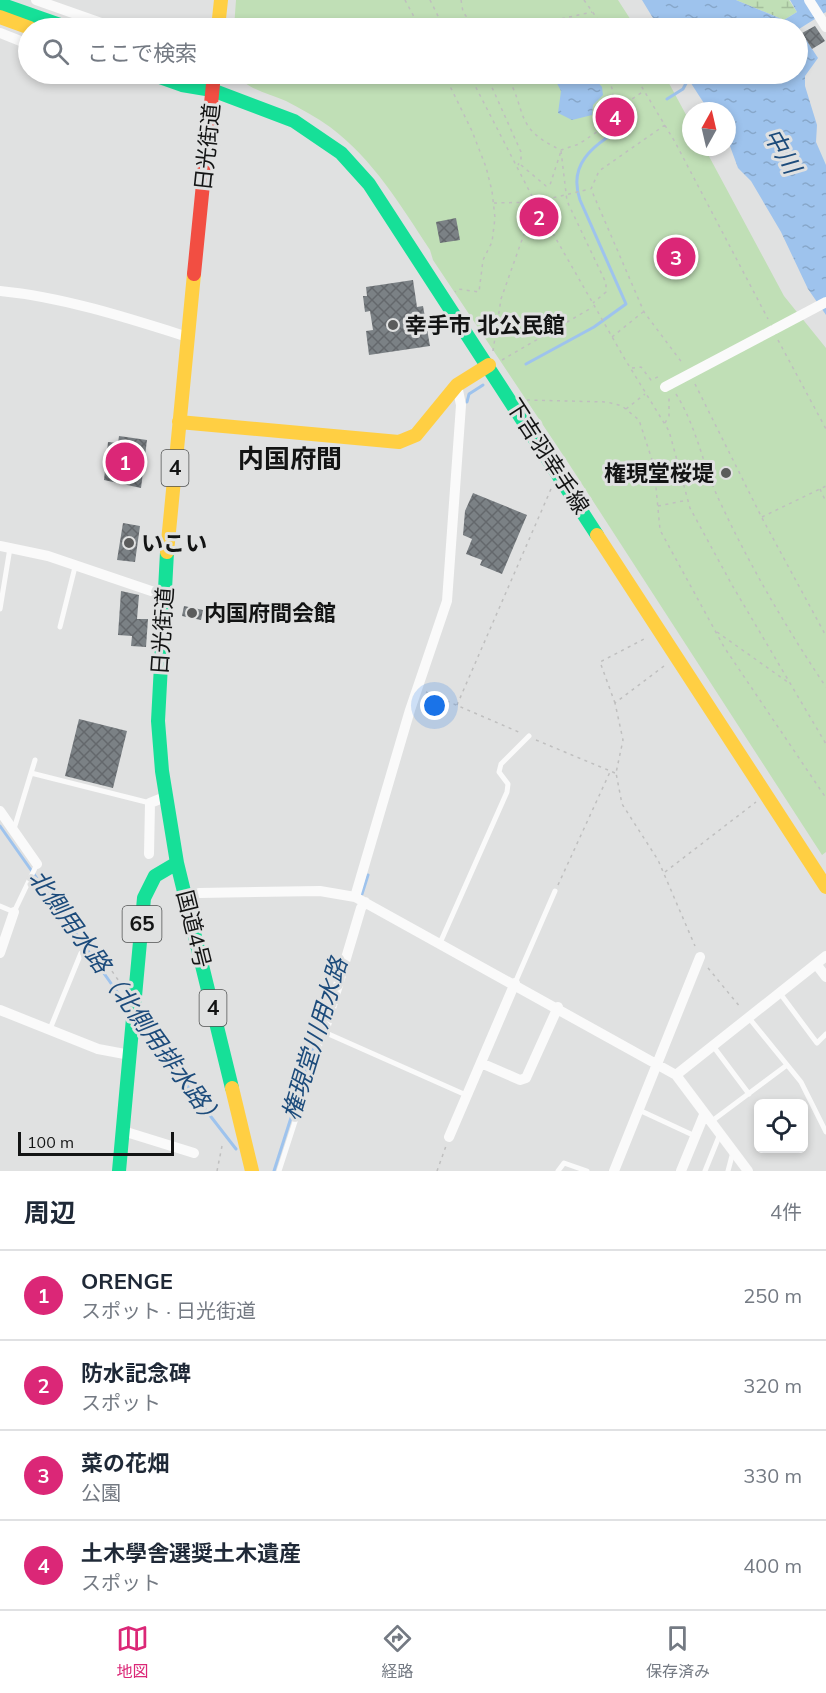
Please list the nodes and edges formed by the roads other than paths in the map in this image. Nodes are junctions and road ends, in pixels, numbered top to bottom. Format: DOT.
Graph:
graph roads {
  1 [pos="36,0"];
  2 [pos="221,0"];
  3 [pos="809,0"];
  4 [pos="3,12"];
  5 [pos="28,18"];
  6 [pos="87,18"];
  7 [pos="219,18"];
  8 [pos="18,21"];
  9 [pos="826,27"];
  10 [pos="0,33"];
  11 [pos="18,40"];
  12 [pos="179,84"];
  13 [pos="203,84"];
  14 [pos="213,84"];
  15 [pos="212,90"];
  16 [pos="0,291"];
  17 [pos="826,302"];
  18 [pos="188,337"];
  19 [pos="493,361"];
  20 [pos="457,385"];
  21 [pos="667,385"];
  22 [pos="179,422"];
  23 [pos="5,547"];
  24 [pos="75,567"];
  25 [pos="164,595"];
  26 [pos="0,609"];
  27 [pos="60,627"];
  28 [pos="529,736"];
  29 [pos="35,760"];
  30 [pos="31,773"];
  31 [pos="165,797"];
  32 [pos="150,803"];
  33 [pos="0,810"];
  34 [pos="14,831"];
  35 [pos="149,854"];
  36 [pos="177,863"];
  37 [pos="36,866"];
  38 [pos="826,887"];
  39 [pos="555,891"];
  40 [pos="186,896"];
  41 [pos="360,899"];
  42 [pos="0,906"];
  43 [pos="14,912"];
  44 [pos="440,943"];
  45 [pos="0,953"];
  46 [pos="81,953"];
  47 [pos="826,956"];
  48 [pos="700,957"];
  49 [pos="816,964"];
  50 [pos="826,977"];
  51 [pos="515,983"];
  52 [pos="779,993"];
  53 [pos="558,1007"];
  54 [pos="0,1011"];
  55 [pos="748,1016"];
  56 [pos="49,1030"];
  57 [pos="324,1032"];
  58 [pos="826,1034"];
  59 [pos="712,1045"];
  60 [pos="129,1055"];
  61 [pos="482,1063"];
  62 [pos="659,1063"];
  63 [pos="787,1065"];
  64 [pos="676,1075"];
  65 [pos="749,1094"];
  66 [pos="467,1096"];
  67 [pos="639,1110"];
  68 [pos="707,1118"];
  69 [pos="123,1131"];
  70 [pos="826,1131"];
  71 [pos="720,1134"];
  72 [pos="695,1136"];
  73 [pos="449,1137"];
  74 [pos="734,1150"];
  75 [pos="194,1153"];
  76 [pos="119,1171"];
  77 [pos="252,1171"];
  78 [pos="279,1171"];
  79 [pos="558,1171"];
  80 [pos="587,1171"];
  81 [pos="614,1171"];
  82 [pos="681,1171"];
  83 [pos="705,1171"];
  84 [pos="728,1171"];
  85 [pos="748,1171"];
  1 -- 6 [label="street"];
  2 -- 7 [label="main road"];
  3 -- 9 [label="street"];
  4 -- 5 [label="main road"];
  4 -- 8 [label="main road"];
  10 -- 11 [label="street"];
  12 -- 15 [label="main road"];
  13 -- 15 [label="main road"];
  14 -- 15 [label="main road, 日光街道 / 4"];
  15 -- 18 [label="main road, 日光街道 / 4"];
  15 -- 19 [label="main road, 下吉羽幸手線"];
  16 -- 18 [label="street"];
  17 -- 21 [label="street"];
  18 -- 22 [label="main road, 日光街道 / 4"];
  19 -- 20 [label="main road"];
  19 -- 38 [label="main road, 下吉羽幸手線"];
  20 -- 22 [label="main road"];
  20 -- 41 [label="street"];
  22 -- 25 [label="main road, 日光街道 / 4"];
  23 -- 24 [label="street"];
  23 -- 26 [label="lane"];
  24 -- 25 [label="street"];
  24 -- 27 [label="lane"];
  25 -- 31 [label="main road, 日光街道 / 4"];
  28 -- 44 [label="lane"];
  29 -- 30 [label="lane"];
  30 -- 32 [label="lane"];
  30 -- 34 [label="lane"];
  31 -- 32 [label="street"];
  31 -- 36 [label="main road, 日光街道 / 4"];
  32 -- 35 [label="street"];
  33 -- 34 [label="street"];
  34 -- 37 [label="street"];
  36 -- 40 [label="main road, 国道4号 / 4"];
  36 -- 60 [label="main road, 65"];
  37 -- 43 [label="lane"];
  39 -- 51 [label="lane"];
  40 -- 41 [label="street"];
  40 -- 77 [label="main road, 国道4号 / 4"];
  41 -- 44 [label="street"];
  41 -- 57 [label="street"];
  42 -- 43 [label="lane"];
  43 -- 45 [label="street"];
  44 -- 51 [label="street"];
  46 -- 56 [label="lane"];
  47 -- 49 [label="street"];
  48 -- 62 [label="street"];
  49 -- 50 [label="street"];
  49 -- 52 [label="street"];
  51 -- 53 [label="street"];
  51 -- 61 [label="street"];
  52 -- 55 [label="street"];
  52 -- 58 [label="lane"];
  53 -- 61 [label="street"];
  53 -- 62 [label="street"];
  54 -- 56 [label="street"];
  55 -- 59 [label="street"];
  55 -- 63 [label="lane"];
  56 -- 60 [label="street"];
  57 -- 66 [label="lane"];
  57 -- 78 [label="lane"];
  59 -- 64 [label="street"];
  59 -- 65 [label="lane"];
  60 -- 69 [label="main road, 65"];
  61 -- 66 [label="street"];
  62 -- 64 [label="street"];
  62 -- 67 [label="street"];
  63 -- 65 [label="lane"];
  63 -- 70 [label="lane"];
  64 -- 68 [label="street"];
  65 -- 68 [label="lane"];
  66 -- 73 [label="street"];
  67 -- 72 [label="lane"];
  67 -- 81 [label="street"];
  68 -- 71 [label="street"];
  68 -- 72 [label="street"];
  69 -- 75 [label="street"];
  69 -- 76 [label="main road, 65"];
  71 -- 74 [label="street"];
  71 -- 83 [label="lane"];
  72 -- 82 [label="street"];
  74 -- 84 [label="lane"];
  74 -- 85 [label="street"];
  79 -- 80 [label="lane"];
}
